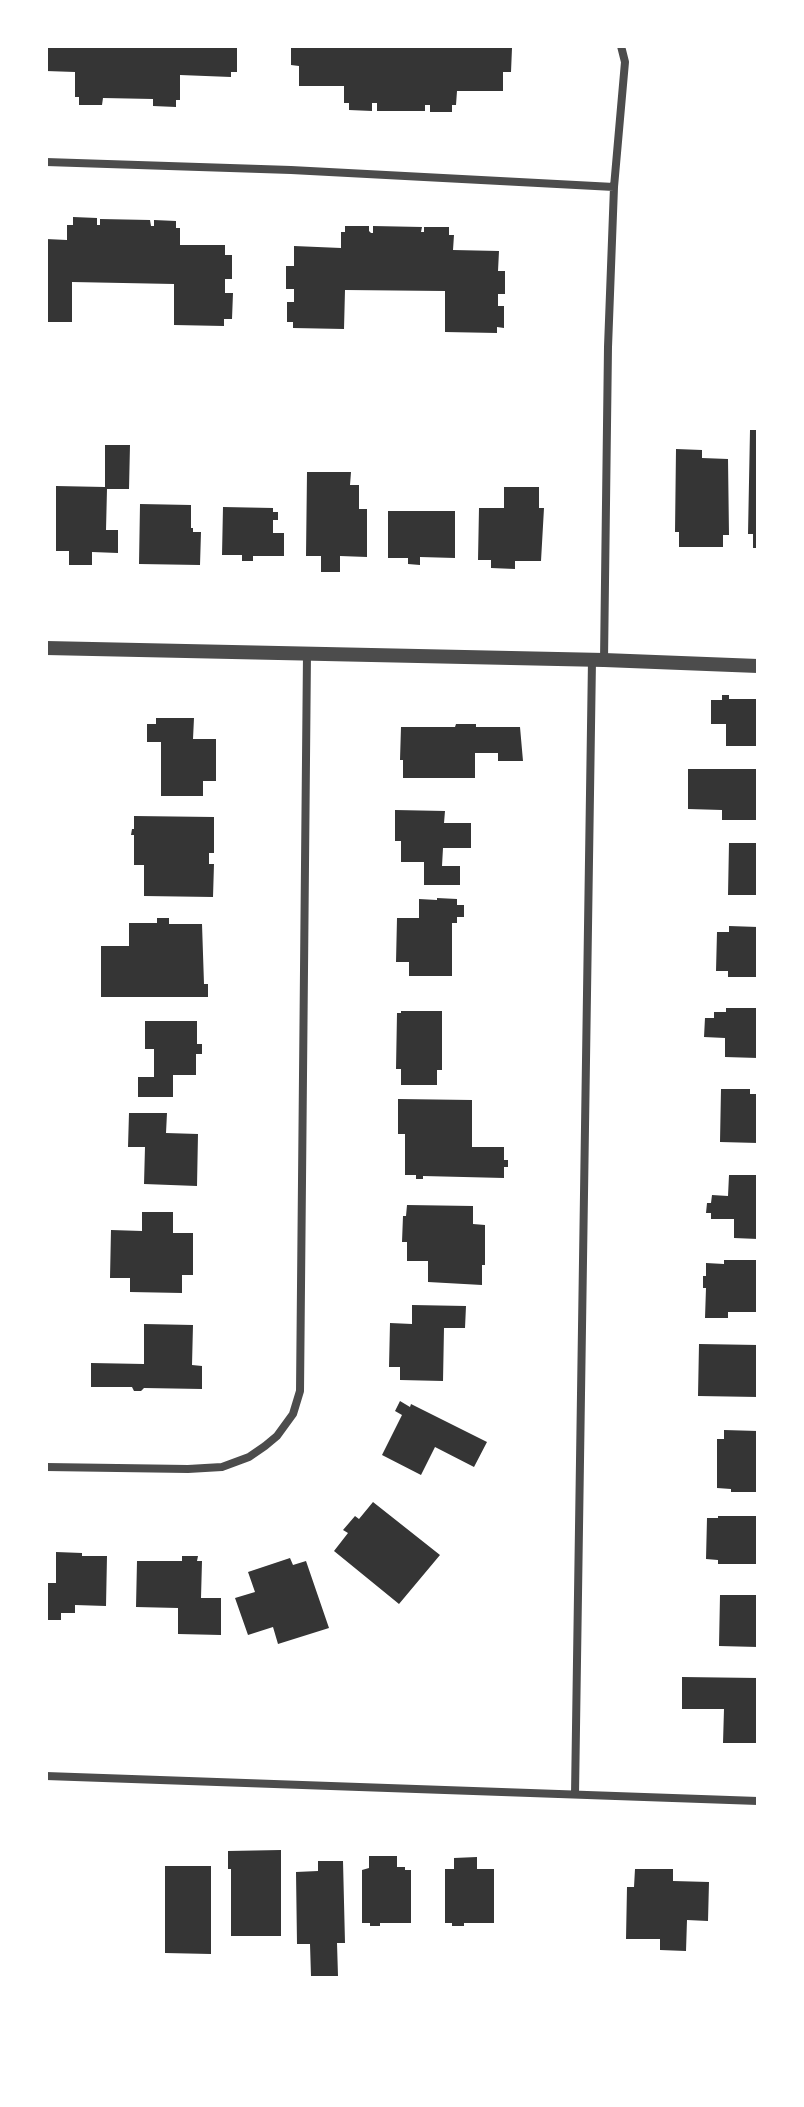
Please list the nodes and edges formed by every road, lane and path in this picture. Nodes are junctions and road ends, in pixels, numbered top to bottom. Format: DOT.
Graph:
graph roads {
  1 [pos="621,46"];
  2 [pos="46,162"];
  3 [pos="614,187"];
  4 [pos="46,648"];
  5 [pos="307,654"];
  6 [pos="598,660"];
  7 [pos="758,666"];
  8 [pos="46,1467"];
  9 [pos="46,1776"];
  10 [pos="575,1794"];
  11 [pos="758,1801"];
  1 -- 3 [label="street"];
  2 -- 3 [label="street"];
  3 -- 6 [label="street"];
  4 -- 5 [label="street"];
  5 -- 6 [label="street"];
  5 -- 8 [label="street"];
  6 -- 7 [label="street"];
  6 -- 10 [label="street"];
  9 -- 10 [label="street"];
  10 -- 11 [label="street"];
}
